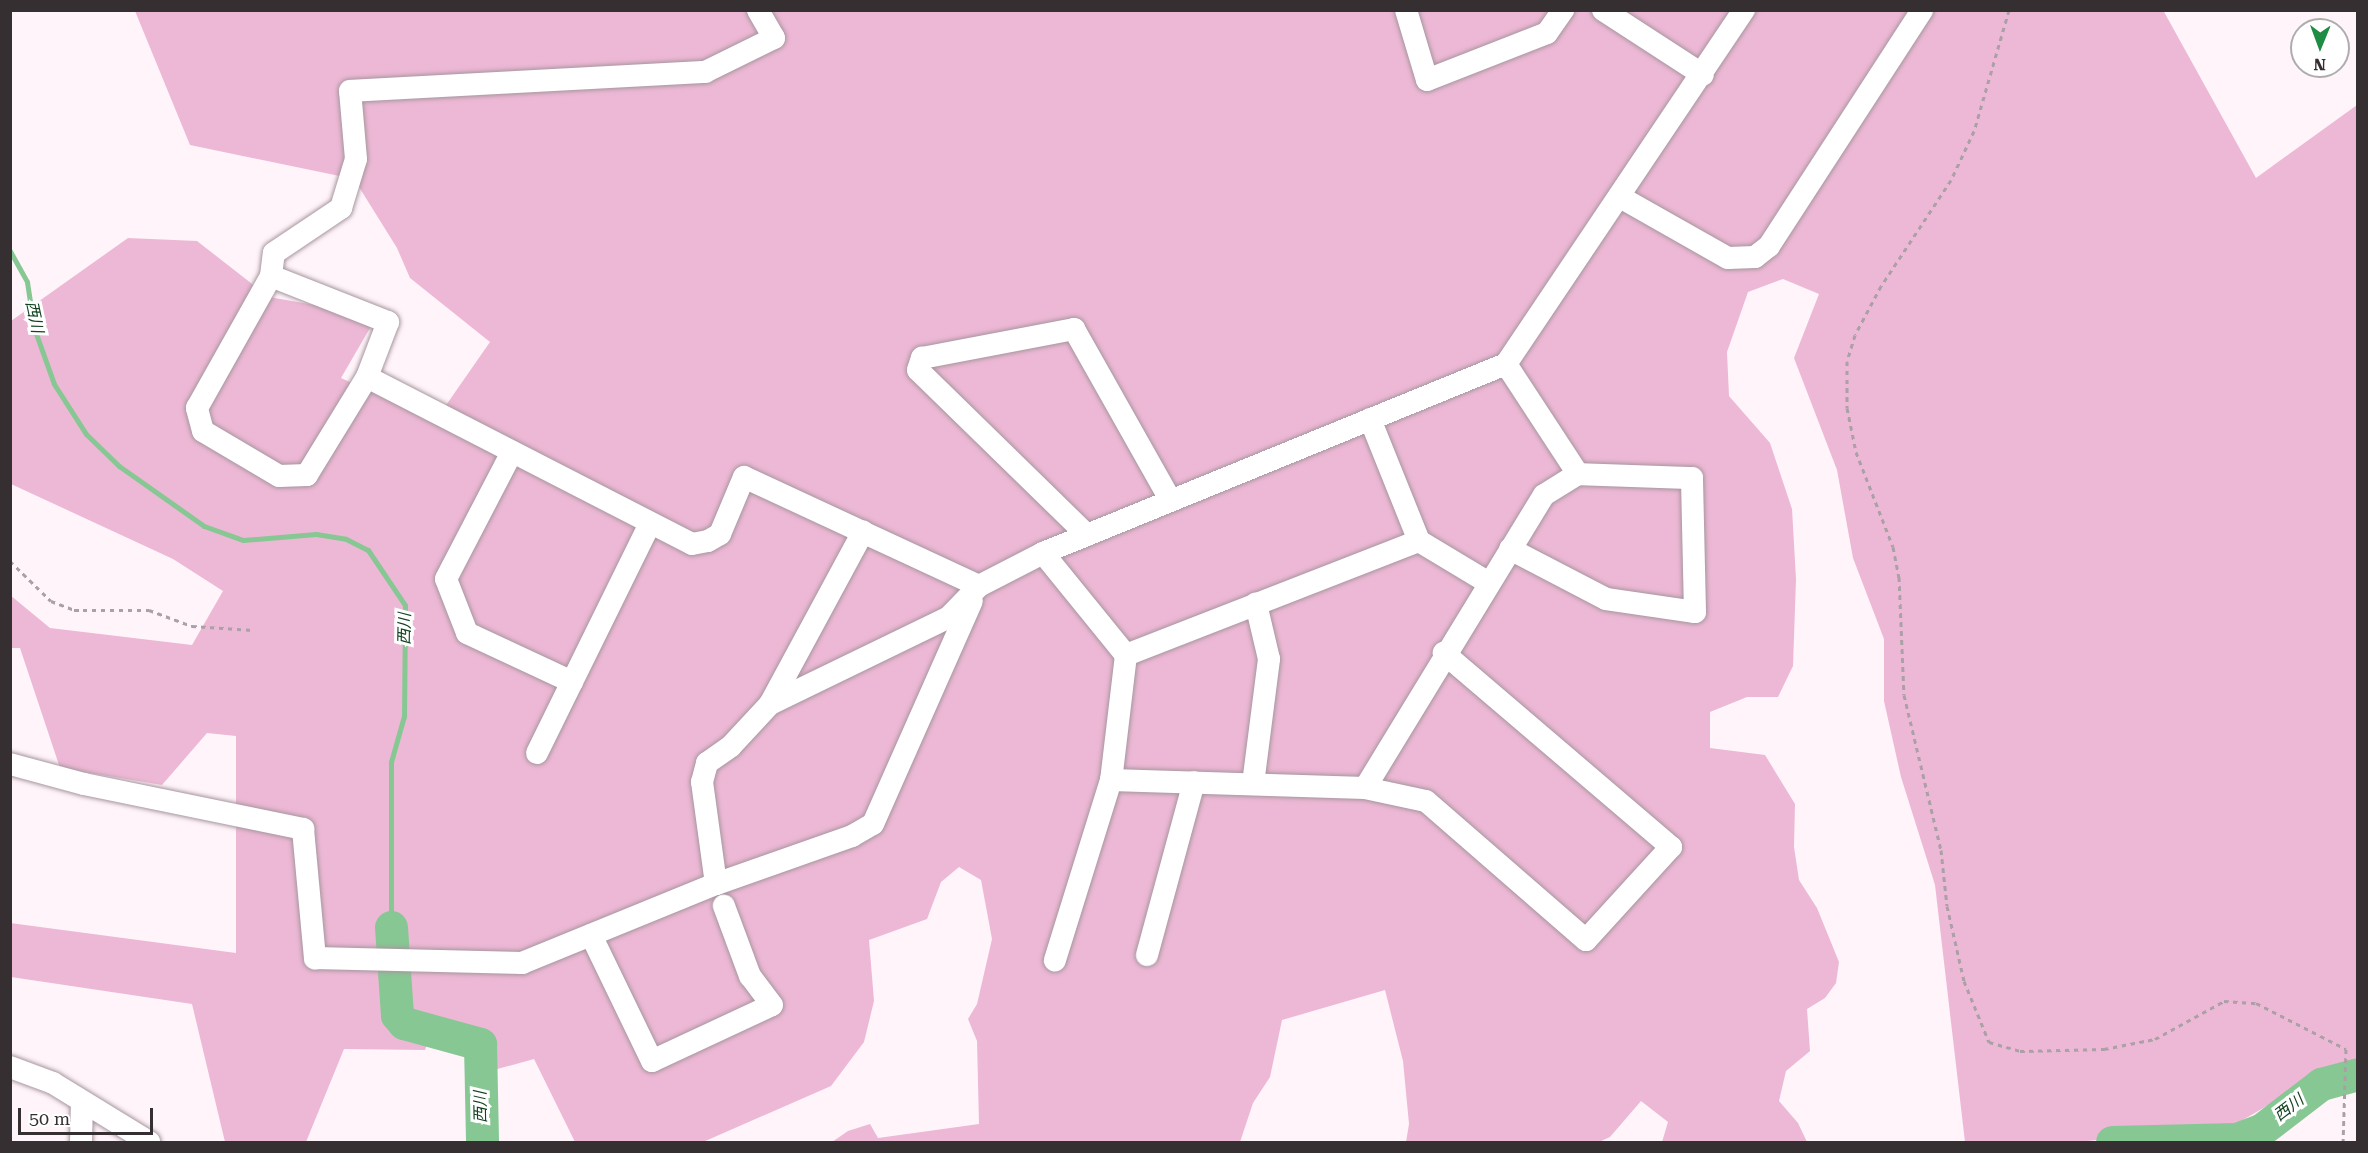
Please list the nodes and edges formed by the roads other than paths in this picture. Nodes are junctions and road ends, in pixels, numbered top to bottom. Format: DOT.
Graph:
graph roads {
  1 [pos="758,10"];
  2 [pos="1406,10"];
  3 [pos="1563,10"];
  4 [pos="1603,10"];
  5 [pos="1744,10"];
  6 [pos="1922,10"];
  7 [pos="1703,75"];
  8 [pos="1620,197"];
  9 [pos="271,276"];
  10 [pos="1506,364"];
  11 [pos="367,377"];
  12 [pos="1370,419"];
  13 [pos="512,452"];
  14 [pos="1578,474"];
  15 [pos="1171,501"];
  16 [pos="650,523"];
  17 [pos="863,532"];
  18 [pos="1087,535"];
  19 [pos="1419,541"];
  20 [pos="1510,549"];
  21 [pos="1043,553"];
  22 [pos="1489,583"];
  23 [pos="979,586"];
  24 [pos="1256,604"];
  25 [pos="1444,653"];
  26 [pos="1126,655"];
  27 [pos="572,682"];
  28 [pos="770,704"];
  29 [pos="537,753"];
  30 [pos="10,764"];
  31 [pos="1111,780"];
  32 [pos="1194,783"];
  33 [pos="1253,784"];
  34 [pos="1365,788"];
  35 [pos="716,884"];
  36 [pos="724,906"];
  37 [pos="591,935"];
  38 [pos="1147,955"];
  39 [pos="1055,960"];
  40 [pos="10,1067"];
  41 [pos="82,1101"];
  42 [pos="81,1143"];
  43 [pos="149,1143"];
  1 -- 9 [label="street"];
  2 -- 3 [label="street"];
  4 -- 7 [label="street"];
  5 -- 7 [label="street"];
  6 -- 8 [label="street"];
  7 -- 8 [label="street"];
  8 -- 10 [label="street"];
  9 -- 11 [label="street"];
  9 -- 11 [label="street"];
  10 -- 12 [label="street"];
  10 -- 14 [label="street"];
  11 -- 13 [label="street"];
  12 -- 15 [label="street"];
  12 -- 19 [label="street"];
  13 -- 16 [label="street"];
  13 -- 27 [label="street"];
  14 -- 20 [label="street"];
  14 -- 20 [label="street"];
  15 -- 18 [label="street"];
  15 -- 18 [label="street"];
  16 -- 17 [label="street"];
  16 -- 27 [label="street"];
  17 -- 23 [label="street"];
  17 -- 28 [label="street"];
  18 -- 21 [label="street"];
  19 -- 22 [label="street"];
  19 -- 24 [label="street"];
  20 -- 22 [label="street"];
  21 -- 23 [label="street"];
  21 -- 26 [label="street"];
  22 -- 25 [label="street"];
  23 -- 28 [label="street"];
  23 -- 35 [label="street"];
  24 -- 26 [label="street"];
  24 -- 33 [label="street"];
  25 -- 34 [label="street"];
  25 -- 34 [label="street"];
  26 -- 31 [label="street"];
  27 -- 29 [label="street"];
  28 -- 35 [label="street"];
  30 -- 37 [label="street"];
  31 -- 32 [label="street"];
  31 -- 39 [label="street"];
  32 -- 33 [label="street"];
  32 -- 38 [label="street"];
  33 -- 34 [label="street"];
  35 -- 37 [label="street"];
  36 -- 37 [label="street"];
  40 -- 41 [label="street"];
  41 -- 42 [label="street"];
  41 -- 43 [label="street"];
}
